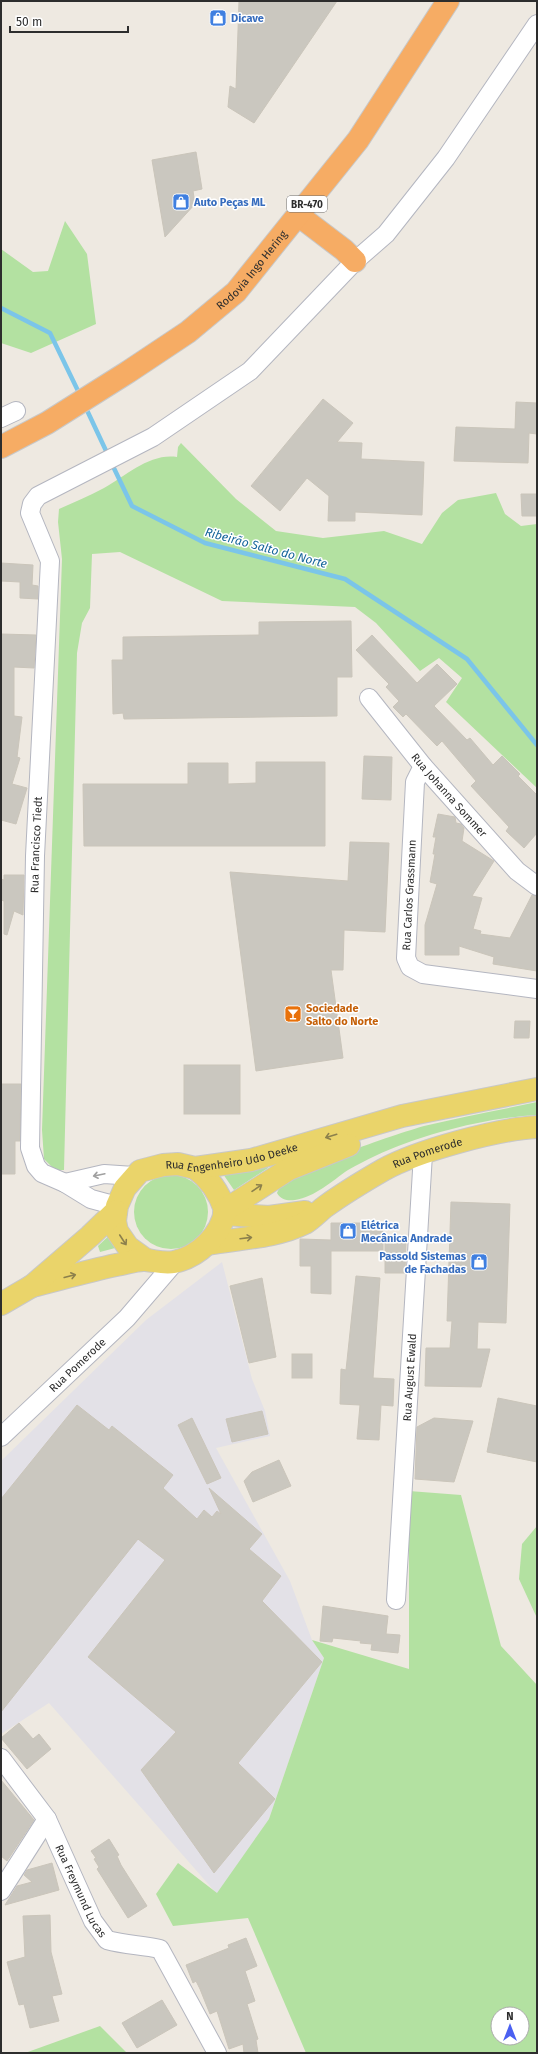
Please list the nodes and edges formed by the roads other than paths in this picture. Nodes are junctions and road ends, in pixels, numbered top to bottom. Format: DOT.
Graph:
graph roads {
  1 [pos="448,1"];
  2 [pos="537,24"];
  3 [pos="298,215"];
  4 [pos="355,261"];
  5 [pos="1,447"];
  6 [pos="369,698"];
  7 [pos="422,766"];
  8 [pos="537,886"];
  9 [pos="537,989"];
  10 [pos="537,1089"];
  11 [pos="477,1102"];
  12 [pos="537,1127"];
  13 [pos="423,1154"];
  14 [pos="195,1168"];
  15 [pos="134,1176"];
  16 [pos="65,1183"];
  17 [pos="327,1205"];
  18 [pos="116,1209"];
  19 [pos="224,1212"];
  20 [pos="207,1244"];
  21 [pos="148,1261"];
  22 [pos="176,1262"];
  23 [pos="32,1286"];
  24 [pos="152,1290"];
  25 [pos="1,1304"];
  26 [pos="1,1437"];
  27 [pos="396,1600"];
  28 [pos="1,1758"];
  29 [pos="47,1819"];
  30 [pos="1,1892"];
  31 [pos="216,2053"];
  1 -- 3 [label="highway, Rodovia Ingo Hering / BR-470"];
  2 -- 4 [label="street"];
  3 -- 4 [label="highway"];
  3 -- 5 [label="highway, Rodovia Ingo Hering / BR-470"];
  4 -- 16 [label="street, Rua Francisco Tiedt"];
  6 -- 7 [label="street, Rua Johanna Sommer"];
  7 -- 8 [label="street, Rua Johanna Sommer"];
  7 -- 9 [label="street, Rua Carlos Grassmann"];
  10 -- 11 [label="main road, Rua Engenheiro Udo Deeke"];
  11 -- 14 [label="main road, Rua Engenheiro Udo Deeke, one-way"];
  19 -- 11 [label="main road, Rua Engenheiro Udo Deeke, one-way"];
  12 -- 13 [label="main road, Rua Pomerode"];
  13 -- 17 [label="main road, Rua Pomerode"];
  13 -- 27 [label="street, Rua August Ewald"];
  14 -- 15 [label="main road, Rua Engenheiro Udo Deeke"];
  14 -- 19 [label="main road"];
  15 -- 16 [label="street, one-way"];
  15 -- 18 [label="main road"];
  16 -- 18 [label="street, Rua Francisco Tiedt"];
  17 -- 19 [label="main road, Rua Pomerode"];
  20 -- 17 [label="main road, Rua Pomerode, one-way"];
  18 -- 21 [label="main road, one-way"];
  18 -- 23 [label="main road"];
  19 -- 20 [label="main road"];
  20 -- 22 [label="main road"];
  21 -- 22 [label="main road"];
  23 -- 21 [label="main road, one-way"];
  21 -- 24 [label="street"];
  22 -- 24 [label="street, Rua Pomerode"];
  23 -- 25 [label="main road"];
  24 -- 26 [label="street, Rua Pomerode"];
  28 -- 29 [label="street, Rua Freymund Lucas"];
  29 -- 30 [label="street"];
  29 -- 31 [label="street, Rua Freymund Lucas"];
}
